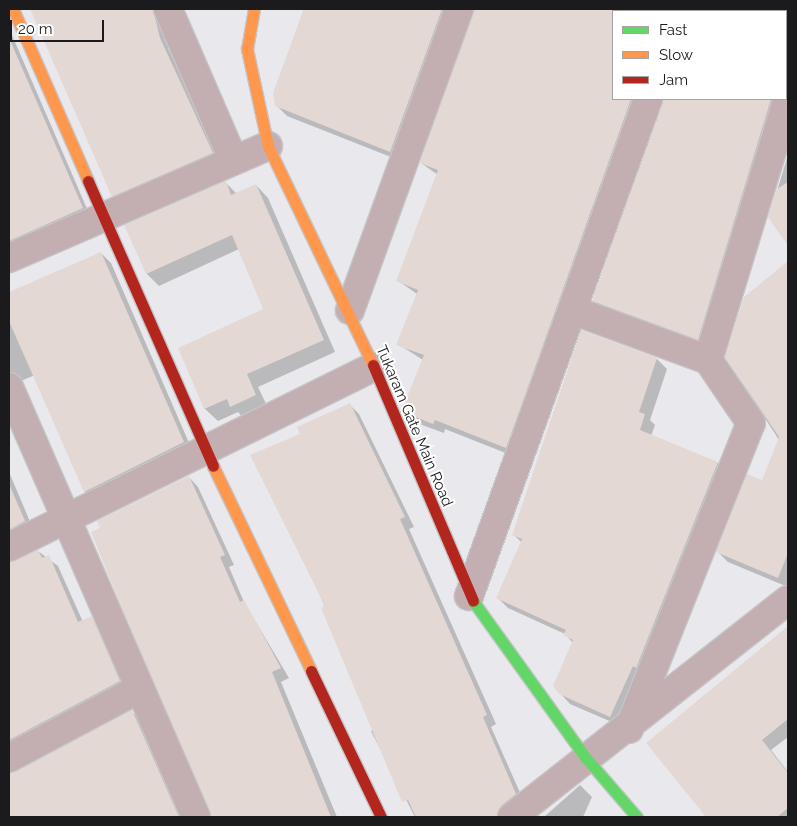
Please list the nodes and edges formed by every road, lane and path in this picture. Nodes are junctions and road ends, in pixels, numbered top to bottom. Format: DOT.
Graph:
graph roads {
  1 [pos="12,9"];
  2 [pos="168,9"];
  3 [pos="254,9"];
  4 [pos="459,9"];
  5 [pos="788,98"];
  6 [pos="648,100"];
  7 [pos="268,146"];
  8 [pos="233,159"];
  9 [pos="104,216"];
  10 [pos="9,258"];
  11 [pos="350,310"];
  12 [pos="575,311"];
  13 [pos="708,360"];
  14 [pos="374,368"];
  15 [pos="9,387"];
  16 [pos="204,448"];
  17 [pos="63,519"];
  18 [pos="9,547"];
  19 [pos="469,596"];
  20 [pos="788,600"];
  21 [pos="139,689"];
  22 [pos="629,729"];
  23 [pos="9,758"];
  24 [pos="586,758"];
  25 [pos="196,817"];
  26 [pos="381,817"];
  27 [pos="512,817"];
  28 [pos="637,817"];
  1 -- 9 [label="street"];
  2 -- 8 [label="street"];
  3 -- 7 [label="street, Tukaram Gate Main Road"];
  4 -- 11 [label="street"];
  5 -- 13 [label="street"];
  6 -- 12 [label="street"];
  7 -- 8 [label="street"];
  7 -- 11 [label="street, Tukaram Gate Main Road"];
  8 -- 9 [label="street"];
  9 -- 10 [label="street"];
  9 -- 16 [label="street"];
  11 -- 14 [label="street, Tukaram Gate Main Road"];
  12 -- 13 [label="street"];
  12 -- 19 [label="street"];
  13 -- 22 [label="street"];
  14 -- 16 [label="street"];
  14 -- 19 [label="street, Tukaram Gate Main Road"];
  15 -- 17 [label="street"];
  16 -- 17 [label="street"];
  16 -- 26 [label="street"];
  17 -- 18 [label="street"];
  17 -- 21 [label="street"];
  19 -- 24 [label="street, Tukaram Gate Main Road"];
  20 -- 22 [label="street"];
  21 -- 23 [label="street"];
  21 -- 25 [label="street"];
  22 -- 24 [label="street"];
  24 -- 27 [label="street"];
  24 -- 28 [label="street, Tukaram Gate Main Road"];
}
